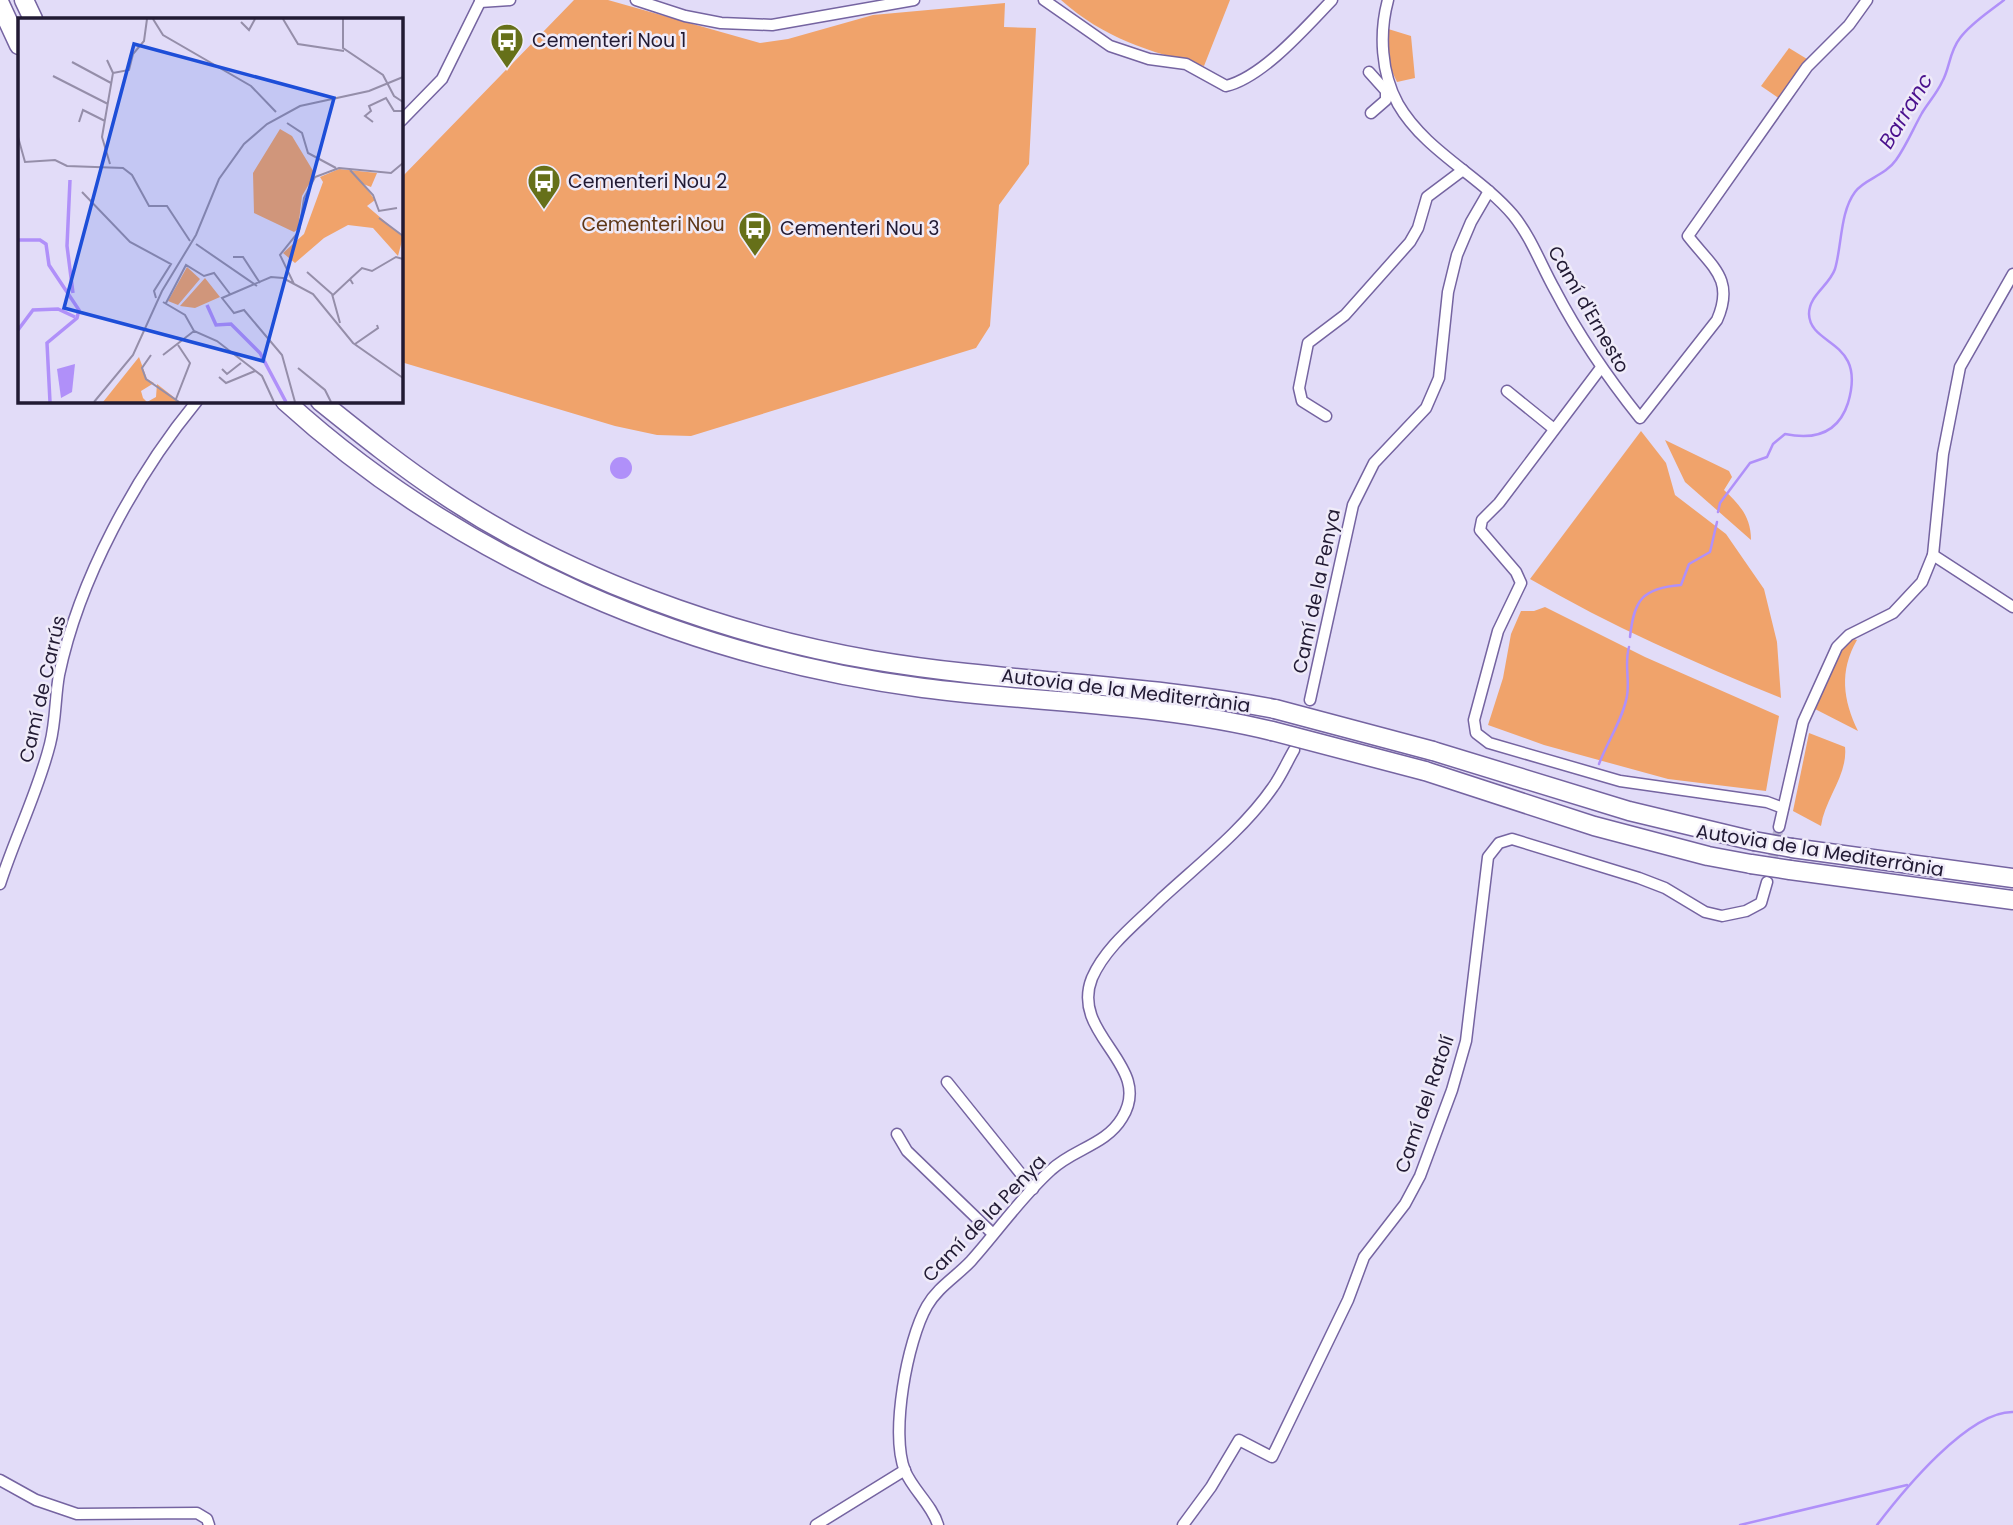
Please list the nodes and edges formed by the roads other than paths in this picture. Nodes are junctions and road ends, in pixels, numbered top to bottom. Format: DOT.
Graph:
graph roads {
  1 [pos="24,0"];
  2 [pos="510,0"];
  3 [pos="636,0"];
  4 [pos="914,0"];
  5 [pos="1044,0"];
  6 [pos="1332,0"];
  7 [pos="1388,0"];
  8 [pos="1867,0"];
  9 [pos="481,1"];
  10 [pos="0,4"];
  11 [pos="33,18"];
  12 [pos="18,44"];
  13 [pos="1368,72"];
  14 [pos="1386,91"];
  15 [pos="1397,101"];
  16 [pos="1371,113"];
  17 [pos="402,120"];
  18 [pos="1463,170"];
  19 [pos="1489,191"];
  20 [pos="2013,274"];
  21 [pos="2009,290"];
  22 [pos="1600,369"];
  23 [pos="1507,391"];
  24 [pos="196,402"];
  25 [pos="286,402"];
  26 [pos="321,402"];
  27 [pos="1326,416"];
  28 [pos="1554,429"];
  29 [pos="1933,555"];
  30 [pos="2013,607"];
  31 [pos="1310,700"];
  32 [pos="1294,750"];
  33 [pos="1783,808"];
  34 [pos="1779,827"];
  35 [pos="2013,878"];
  36 [pos="0,884"];
  37 [pos="1766,887"];
  38 [pos="2013,900"];
  39 [pos="947,1082"];
  40 [pos="897,1134"];
  41 [pos="1033,1189"];
  42 [pos="992,1233"];
  43 [pos="905,1470"];
  44 [pos="0,1480"];
  45 [pos="209,1525"];
  46 [pos="816,1525"];
  47 [pos="938,1525"];
  48 [pos="1183,1525"];
  1 -- 11 [label="highway"];
  2 -- 9 [label="street"];
  3 -- 4 [label="street"];
  5 -- 6 [label="street"];
  7 -- 15 [label="street, Camí d'Ernesto"];
  8 -- 22 [label="street, Camí d'Ernesto"];
  9 -- 17 [label="street"];
  10 -- 12 [label="highway"];
  13 -- 14 [label="street"];
  14 -- 15 [label="street"];
  14 -- 16 [label="street"];
  15 -- 18 [label="street, Camí d'Ernesto"];
  18 -- 19 [label="street, Camí d'Ernesto"];
  18 -- 27 [label="street"];
  19 -- 22 [label="street, Camí d'Ernesto"];
  19 -- 31 [label="street, Camí de la Penya"];
  20 -- 21 [label="street"];
  21 -- 29 [label="street"];
  22 -- 28 [label="street"];
  23 -- 28 [label="street"];
  24 -- 36 [label="street, Camí de Carrús"];
  25 -- 38 [label="highway, Autovia de la Mediterrània, bridge"];
  26 -- 35 [label="highway, Autovia de la Mediterrània, bridge"];
  28 -- 33 [label="street"];
  29 -- 30 [label="street"];
  29 -- 33 [label="street"];
  32 -- 41 [label="street, Camí de la Penya"];
  33 -- 34 [label="street"];
  37 -- 48 [label="street, Camí del Ratolí"];
  39 -- 41 [label="street"];
  40 -- 42 [label="street"];
  41 -- 42 [label="street, Camí de la Penya"];
  42 -- 43 [label="street, Camí de la Penya"];
  43 -- 46 [label="street"];
  43 -- 47 [label="street, Camí de la Penya"];
  44 -- 45 [label="street"];
}
